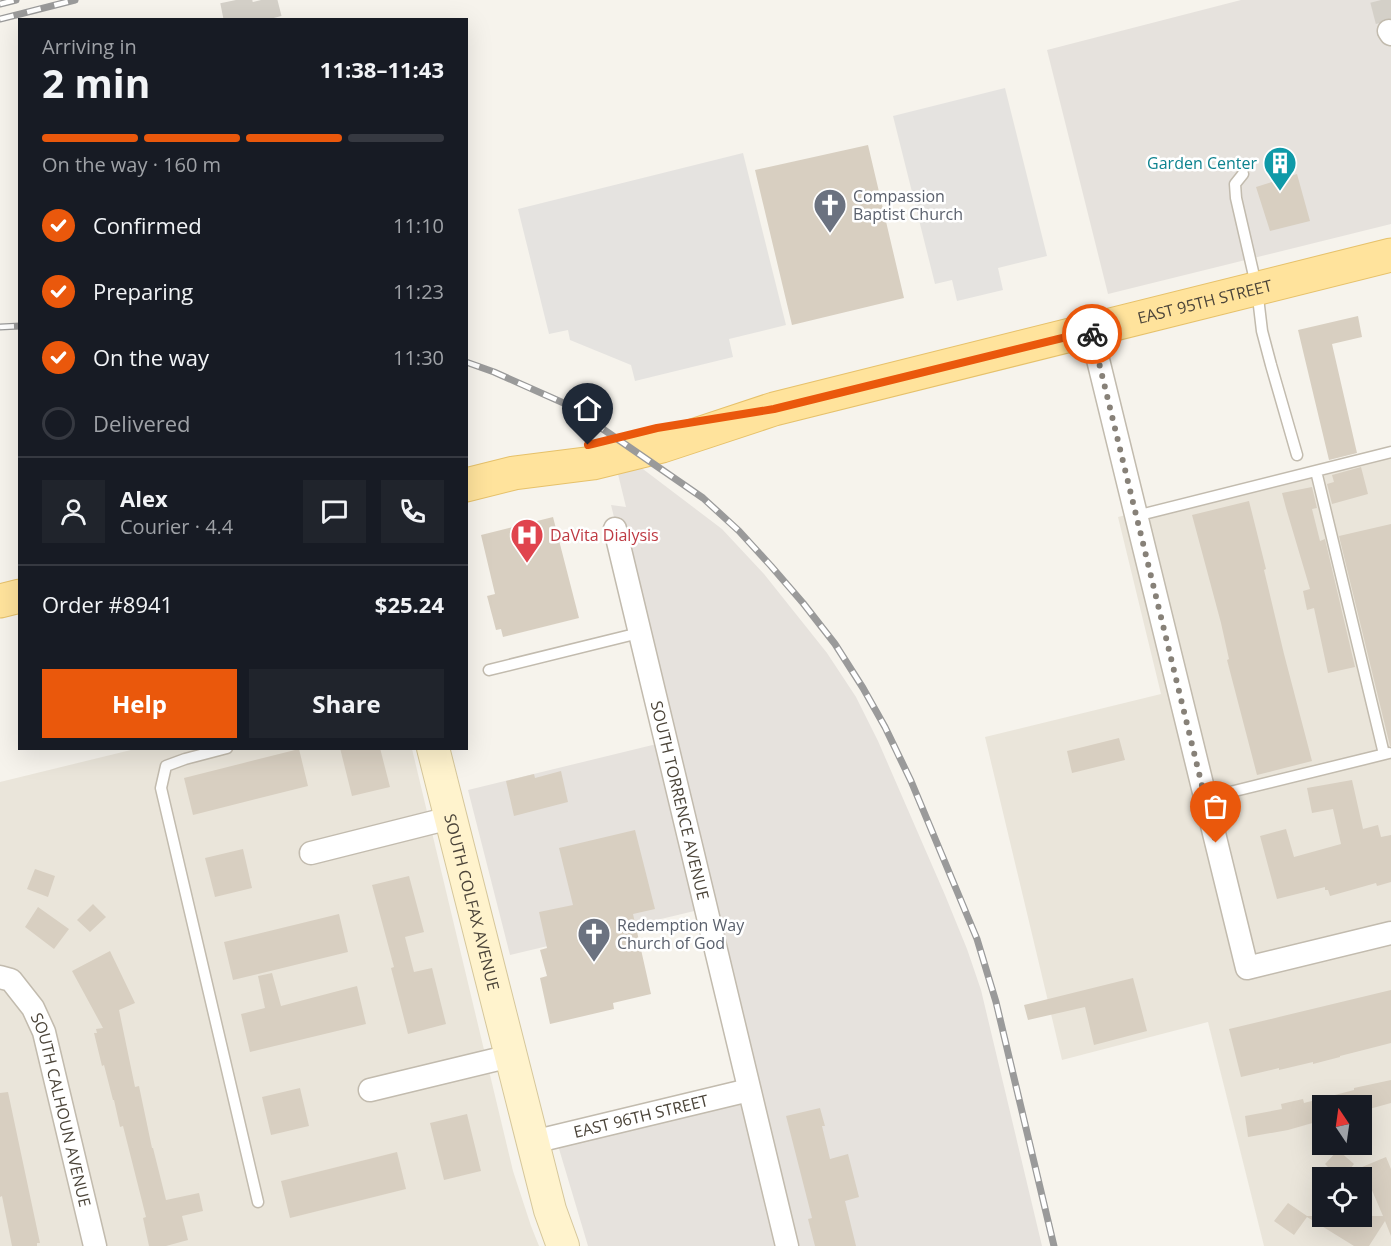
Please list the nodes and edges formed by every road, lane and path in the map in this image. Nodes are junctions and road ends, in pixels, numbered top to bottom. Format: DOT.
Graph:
graph roads {
  1 [pos="1243,174"];
  2 [pos="1391,255"];
  3 [pos="1257,289"];
  4 [pos="1091,331"];
  5 [pos="1391,452"];
  6 [pos="1297,455"];
  7 [pos="1316,471"];
  8 [pos="468,484"];
  9 [pos="1137,516"];
  10 [pos="615,529"];
  11 [pos="18,596"];
  12 [pos="0,601"];
  13 [pos="639,633"];
  14 [pos="489,670"];
  15 [pos="219,750"];
  16 [pos="433,750"];
  17 [pos="1388,753"];
  18 [pos="1206,798"];
  19 [pos="450,818"];
  20 [pos="311,853"];
  21 [pos="1391,933"];
  22 [pos="6,978"];
  23 [pos="511,1056"];
  24 [pos="370,1090"];
  25 [pos="749,1090"];
  26 [pos="533,1142"];
  27 [pos="258,1202"];
  28 [pos="95,1246"];
  29 [pos="563,1246"];
  30 [pos="787,1246"];
  1 -- 3 [label="lane"];
  2 -- 3 [label="main road, EAST 95TH STREET"];
  3 -- 4 [label="main road, EAST 95TH STREET"];
  3 -- 6 [label="lane"];
  4 -- 8 [label="main road, EAST 95TH STREET"];
  4 -- 9 [label="street"];
  5 -- 7 [label="lane"];
  7 -- 9 [label="lane"];
  7 -- 17 [label="lane"];
  9 -- 18 [label="street"];
  10 -- 13 [label="street, SOUTH TORRENCE AVENUE"];
  11 -- 12 [label="main road"];
  13 -- 14 [label="lane"];
  13 -- 25 [label="street, SOUTH TORRENCE AVENUE"];
  15 -- 27 [label="lane"];
  16 -- 19 [label="main road, SOUTH COLFAX AVENUE"];
  17 -- 18 [label="lane"];
  18 -- 21 [label="street"];
  19 -- 20 [label="street"];
  19 -- 23 [label="main road, SOUTH COLFAX AVENUE"];
  22 -- 28 [label="street, SOUTH CALHOUN AVENUE"];
  23 -- 24 [label="street"];
  23 -- 26 [label="main road, SOUTH COLFAX AVENUE"];
  25 -- 26 [label="street, EAST 96TH STREET"];
  25 -- 30 [label="street, SOUTH TORRENCE AVENUE"];
  26 -- 29 [label="main road, SOUTH COLFAX AVENUE"];
}
